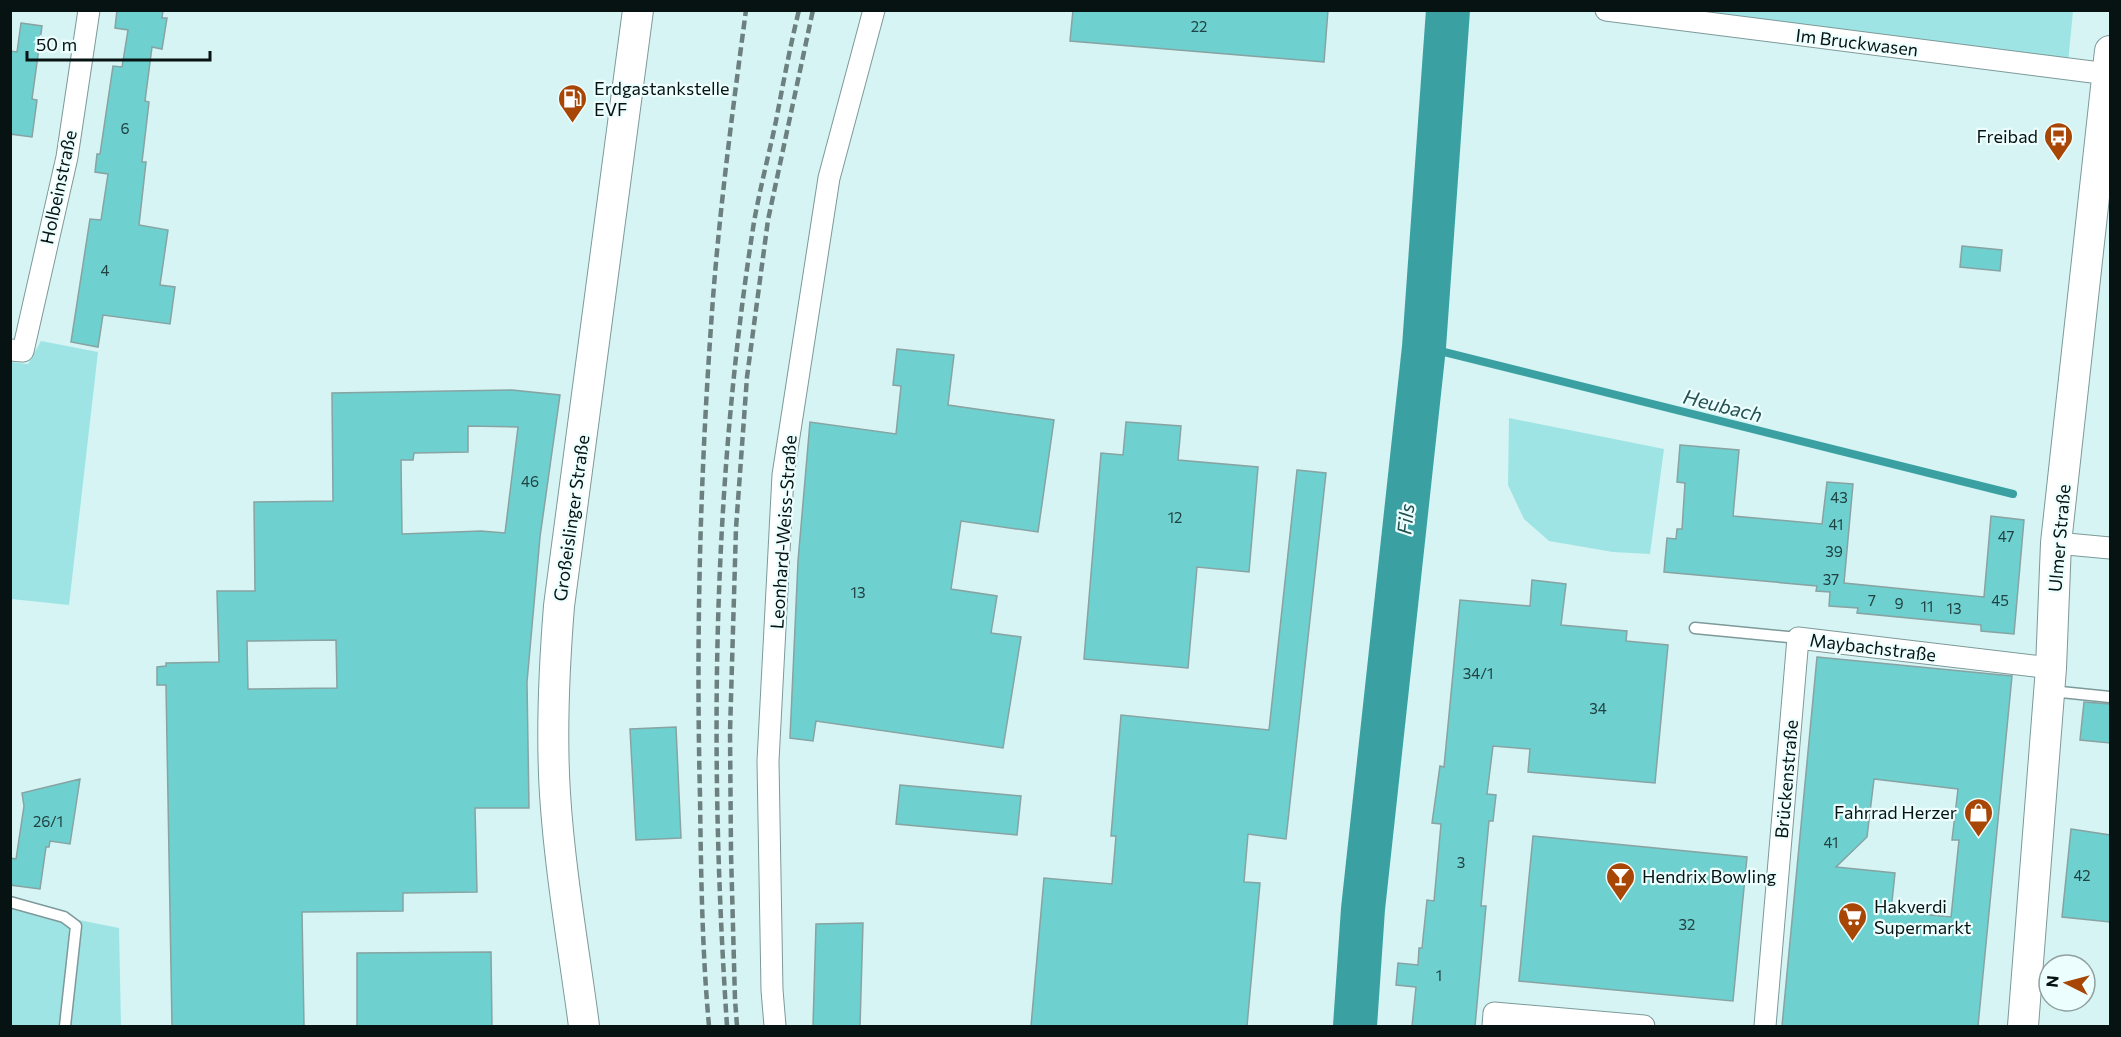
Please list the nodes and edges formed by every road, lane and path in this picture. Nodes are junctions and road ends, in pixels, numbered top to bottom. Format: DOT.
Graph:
graph roads {
  1 [pos="89,10"];
  2 [pos="638,10"];
  3 [pos="874,10"];
  4 [pos="1606,10"];
  5 [pos="2109,63"];
  6 [pos="2106,136"];
  7 [pos="10,350"];
  8 [pos="2056,543"];
  9 [pos="2110,548"];
  10 [pos="1695,628"];
  11 [pos="1798,638"];
  12 [pos="2050,679"];
  13 [pos="2110,697"];
  14 [pos="10,903"];
  15 [pos="1493,1020"];
  16 [pos="65,1026"];
  17 [pos="584,1026"];
  18 [pos="775,1026"];
  19 [pos="1644,1026"];
  20 [pos="1765,1026"];
  21 [pos="2023,1026"];
  1 -- 7 [label="street, Holbeinstraße"];
  2 -- 17 [label="main road, Großeislinger Straße"];
  3 -- 18 [label="street, Leonhard-Weiss-Straße"];
  4 -- 5 [label="street, Im Bruckwasen"];
  5 -- 6 [label="main road, Ulmer Straße"];
  6 -- 8 [label="main road, Ulmer Straße"];
  8 -- 9 [label="street"];
  8 -- 12 [label="main road, Ulmer Straße"];
  10 -- 11 [label="lane, Maybachstraße"];
  11 -- 12 [label="street, Maybachstraße"];
  11 -- 20 [label="street, Brückenstraße"];
  12 -- 13 [label="lane"];
  12 -- 21 [label="main road, Ulmer Straße"];
  14 -- 16 [label="lane"];
  15 -- 19 [label="street"];
}
